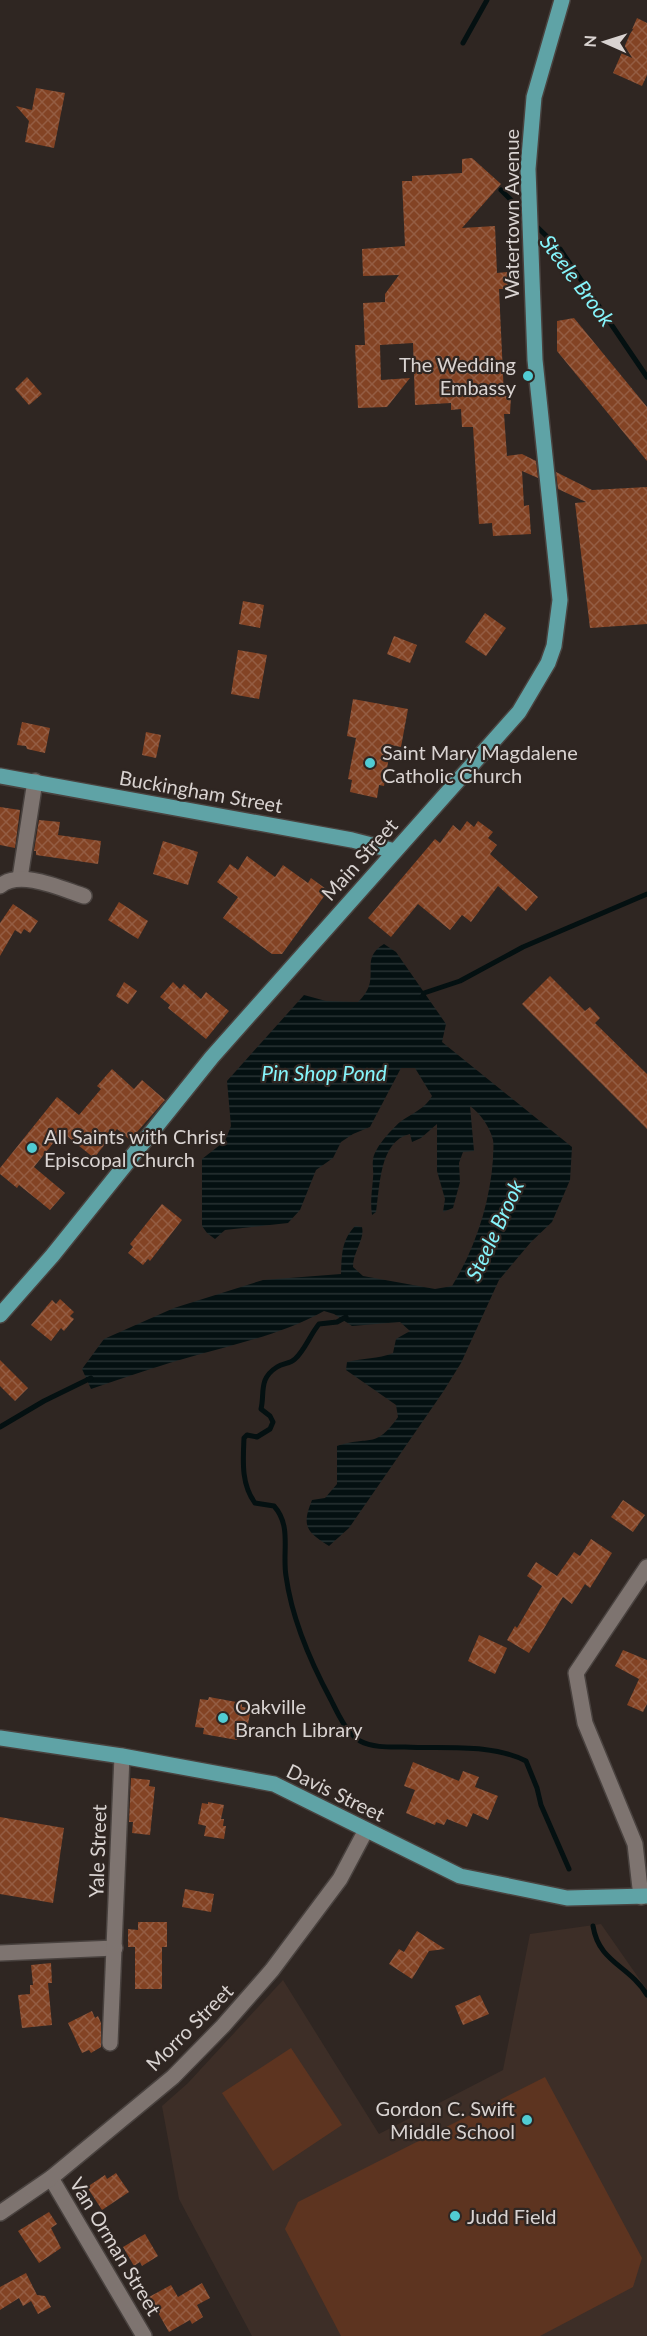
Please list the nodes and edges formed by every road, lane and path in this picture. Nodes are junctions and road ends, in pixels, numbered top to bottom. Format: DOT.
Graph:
graph roads {
  1 [pos="562,0"];
  2 [pos="535,360"];
  3 [pos="0,776"];
  4 [pos="34,782"];
  5 [pos="394,851"];
  6 [pos="20,878"];
  7 [pos="0,886"];
  8 [pos="84,896"];
  9 [pos="0,1315"];
  10 [pos="647,1567"];
  11 [pos="0,1738"];
  12 [pos="122,1756"];
  13 [pos="366,1830"];
  14 [pos="644,1897"];
  15 [pos="115,1948"];
  16 [pos="0,1953"];
  17 [pos="110,2043"];
  18 [pos="51,2178"];
  19 [pos="0,2213"];
  20 [pos="144,2336"];
  1 -- 2 [label="main road, Watertown Avenue"];
  2 -- 5 [label="main road, Main Street"];
  3 -- 4 [label="main road, Buckingham Street"];
  4 -- 5 [label="main road, Buckingham Street"];
  4 -- 6 [label="street"];
  5 -- 9 [label="main road, Main Street"];
  6 -- 7 [label="street"];
  6 -- 8 [label="street"];
  10 -- 14 [label="street"];
  11 -- 12 [label="main road, Davis Street"];
  12 -- 13 [label="main road, Davis Street"];
  12 -- 15 [label="street, Yale Street"];
  13 -- 14 [label="main road, Davis Street"];
  13 -- 18 [label="street, Morro Street"];
  15 -- 16 [label="street"];
  15 -- 17 [label="street, Yale Street"];
  18 -- 19 [label="street, Morro Street"];
  18 -- 20 [label="street, Van Orman Street"];
}
